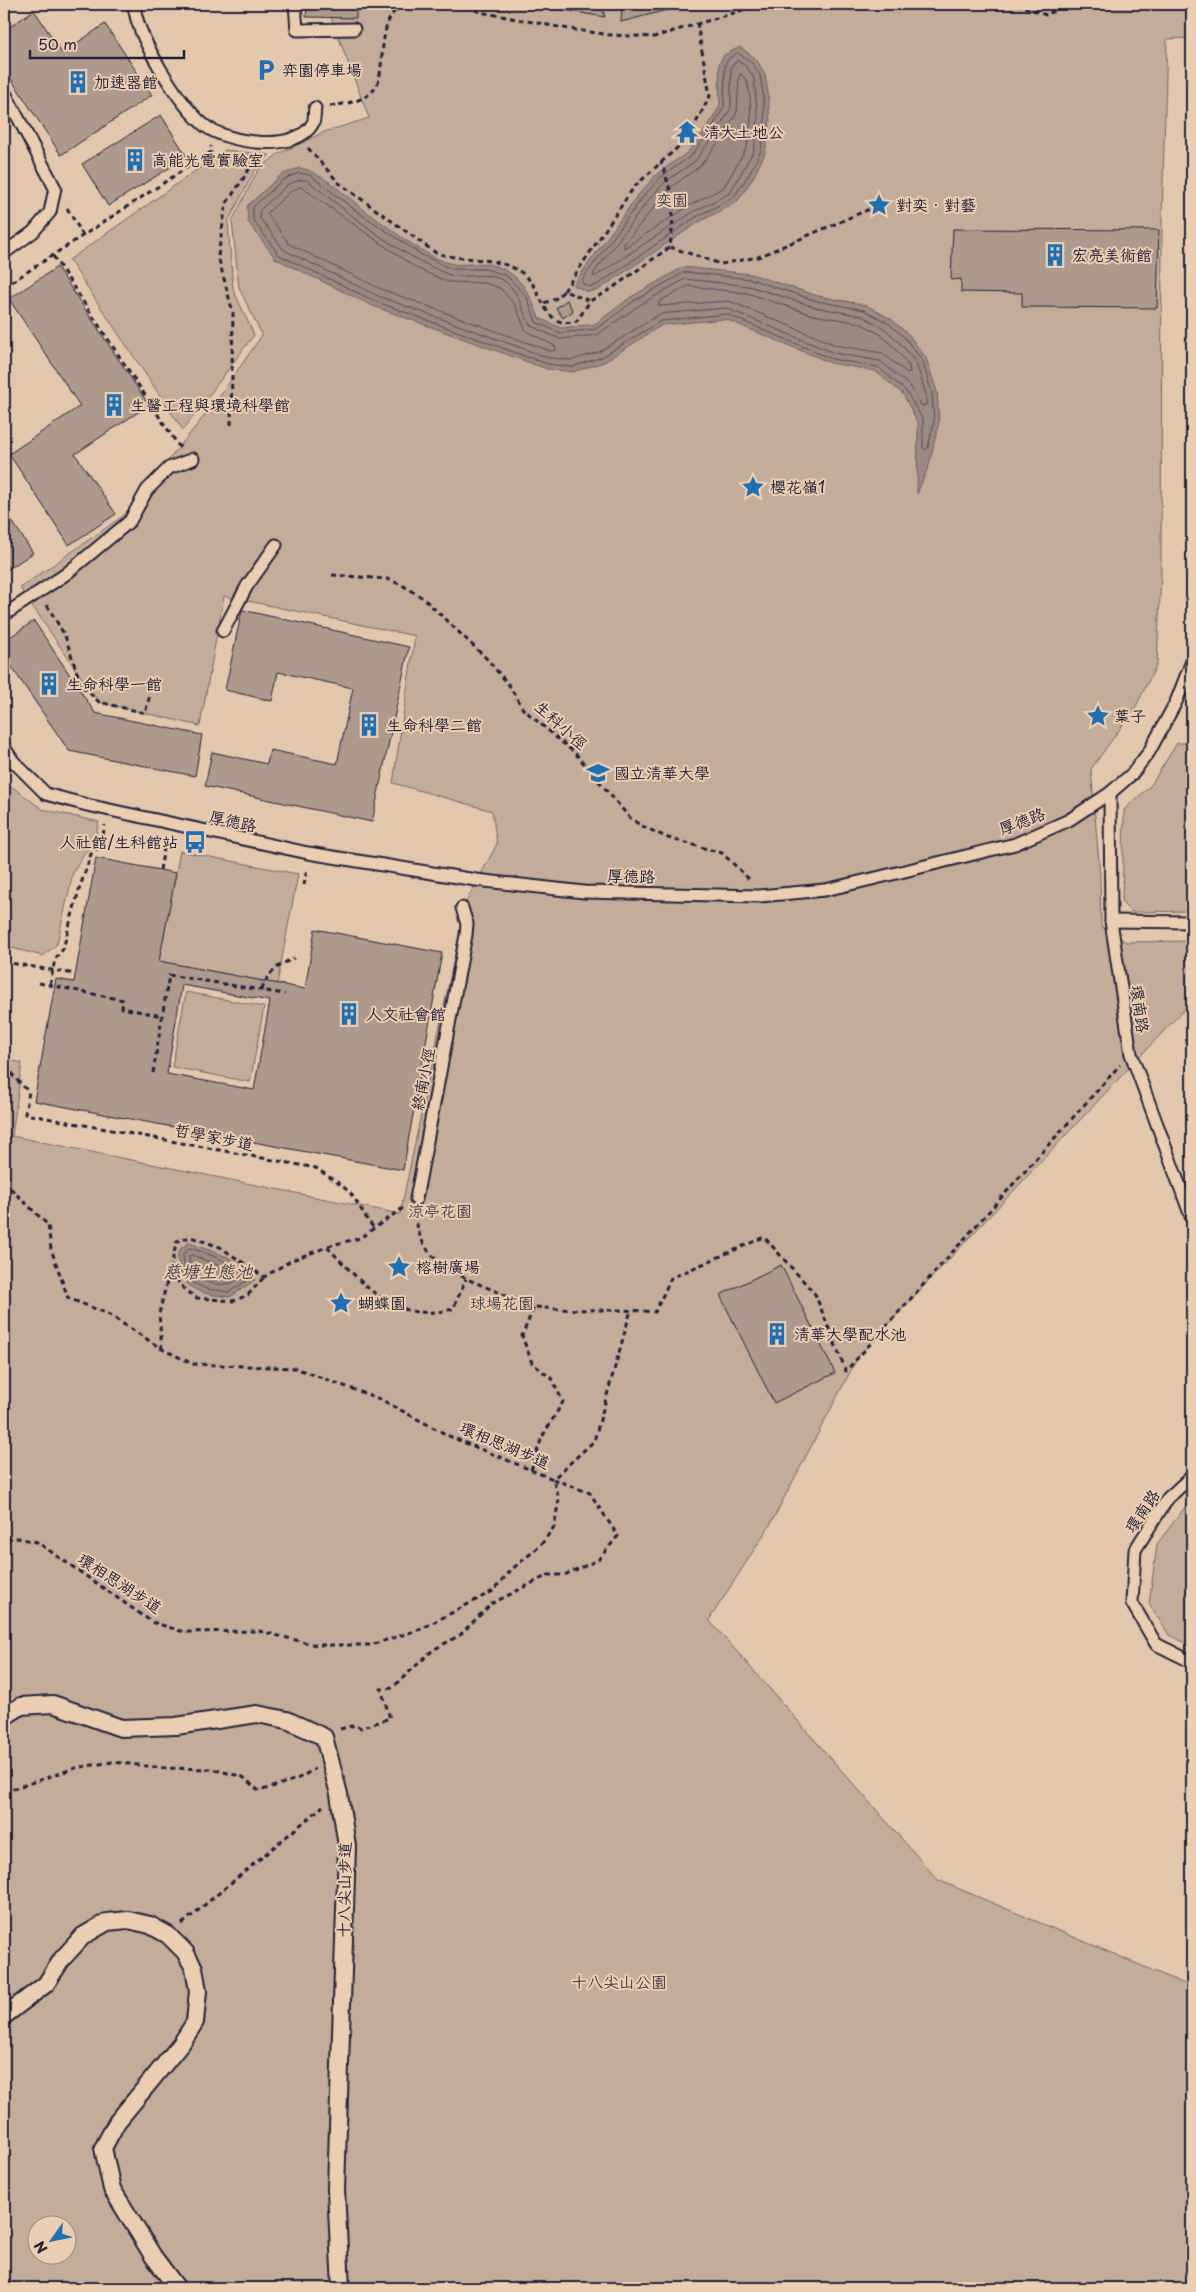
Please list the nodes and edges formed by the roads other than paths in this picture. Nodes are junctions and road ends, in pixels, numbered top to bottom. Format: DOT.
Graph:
graph roads {
  1 [pos="134,4"];
  2 [pos="295,4"];
  3 [pos="354,29"];
  4 [pos="4,91"];
  5 [pos="314,108"];
  6 [pos="4,253"];
  7 [pos="190,460"];
  8 [pos="276,545"];
  9 [pos="4,615"];
  10 [pos="223,631"];
  11 [pos="1192,661"];
  12 [pos="4,748"];
  13 [pos="8,761"];
  14 [pos="1110,793"];
  15 [pos="462,908"];
  16 [pos="1111,921"];
  17 [pos="1192,922"];
  18 [pos="416,1198"];
  19 [pos="1192,1219"];
  20 [pos="1192,1476"];
  21 [pos="1192,1662"];
  22 [pos="4,1717"];
  23 [pos="4,2016"];
  24 [pos="177,2288"];
  25 [pos="341,2288"];
  1 -- 5 [label="lane"];
  2 -- 3 [label="lane"];
  4 -- 6 [label="lane"];
  7 -- 9 [label="lane"];
  8 -- 10 [label="lane"];
  11 -- 14 [label="lane, 厚德路"];
  12 -- 13 [label="lane, 厚德路"];
  13 -- 14 [label="lane, 厚德路"];
  14 -- 16 [label="lane, 環南路"];
  15 -- 18 [label="lane, 終南小徑"];
  16 -- 17 [label="lane"];
  16 -- 19 [label="lane, 環南路"];
  20 -- 21 [label="lane, 環南路"];
  22 -- 25 [label="street, 十八尖山步道"];
  23 -- 24 [label="street"];
}
